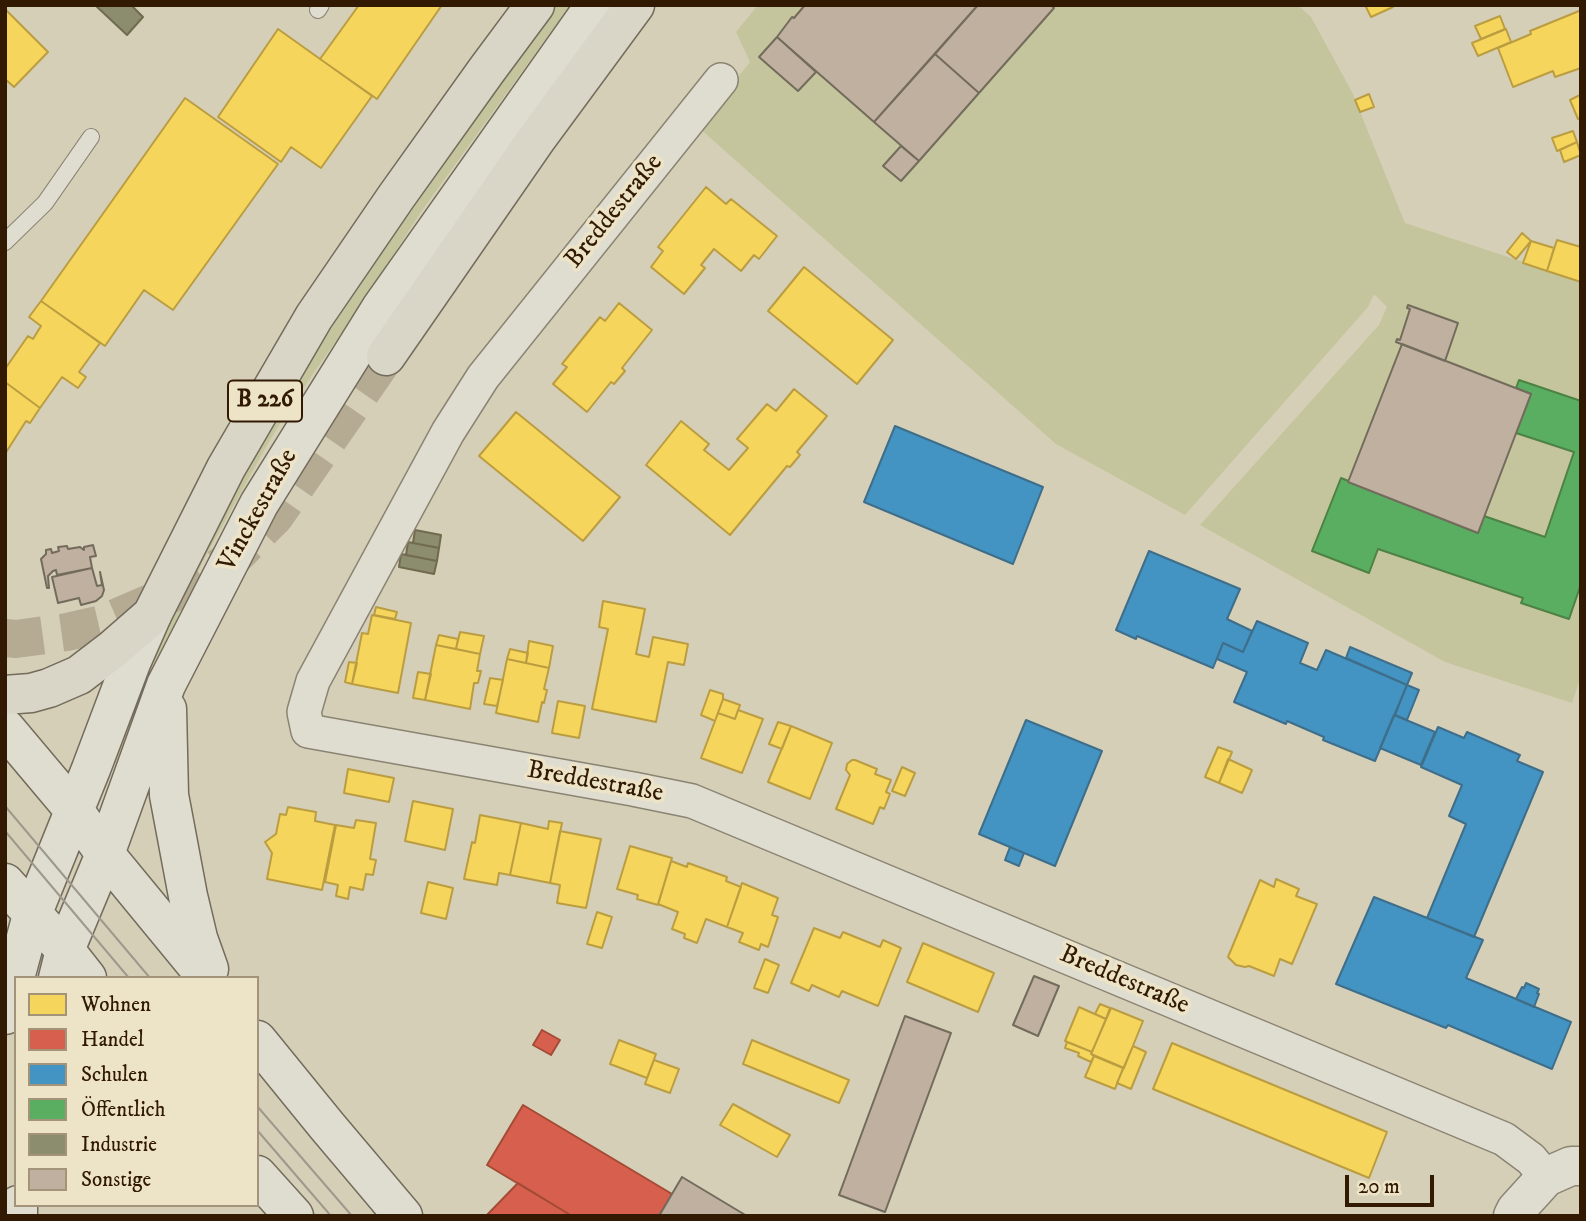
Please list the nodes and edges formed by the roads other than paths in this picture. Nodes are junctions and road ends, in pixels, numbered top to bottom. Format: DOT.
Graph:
graph roads {
  1 [pos="536,5"];
  2 [pos="595,5"];
  3 [pos="635,5"];
  4 [pos="721,80"];
  5 [pos="91,137"];
  6 [pos="5,242"];
  7 [pos="386,356"];
  8 [pos="152,615"];
  9 [pos="166,685"];
  10 [pos="5,695"];
  11 [pos="5,727"];
  12 [pos="74,810"];
  13 [pos="105,854"];
  14 [pos="5,883"];
  15 [pos="32,915"];
  16 [pos="70,969"];
  17 [pos="16,976"];
  18 [pos="205,976"];
  19 [pos="211,976"];
  20 [pos="14,982"];
  21 [pos="5,1015"];
  22 [pos="259,1042"];
  23 [pos="1564,1172"];
  24 [pos="259,1177"];
  25 [pos="1517,1214"];
  26 [pos="294,1216"];
  27 [pos="403,1216"];
  1 -- 8 [label="main road, Vinckestraße / B 226"];
  2 -- 9 [label="main road, Vinckestraße / B 226"];
  3 -- 7 [label="main road"];
  4 -- 23 [label="street, Breddestraße"];
  5 -- 6 [label="lane"];
  8 -- 10 [label="main road"];
  8 -- 12 [label="main road, Vinckestraße / B 226"];
  9 -- 13 [label="main road, Vinckestraße / B 226"];
  9 -- 19 [label="main road"];
  11 -- 12 [label="main road"];
  12 -- 13 [label="main road"];
  12 -- 15 [label="main road, Vinckestraße / B 226"];
  13 -- 16 [label="main road, Vinckestraße / B 226"];
  13 -- 18 [label="main road"];
  14 -- 15 [label="main road"];
  15 -- 16 [label="main road"];
  15 -- 17 [label="main road, B 226"];
  20 -- 21 [label="main road, B 226"];
  22 -- 27 [label="main road"];
  23 -- 25 [label="main road"];
  24 -- 26 [label="main road"];
}
